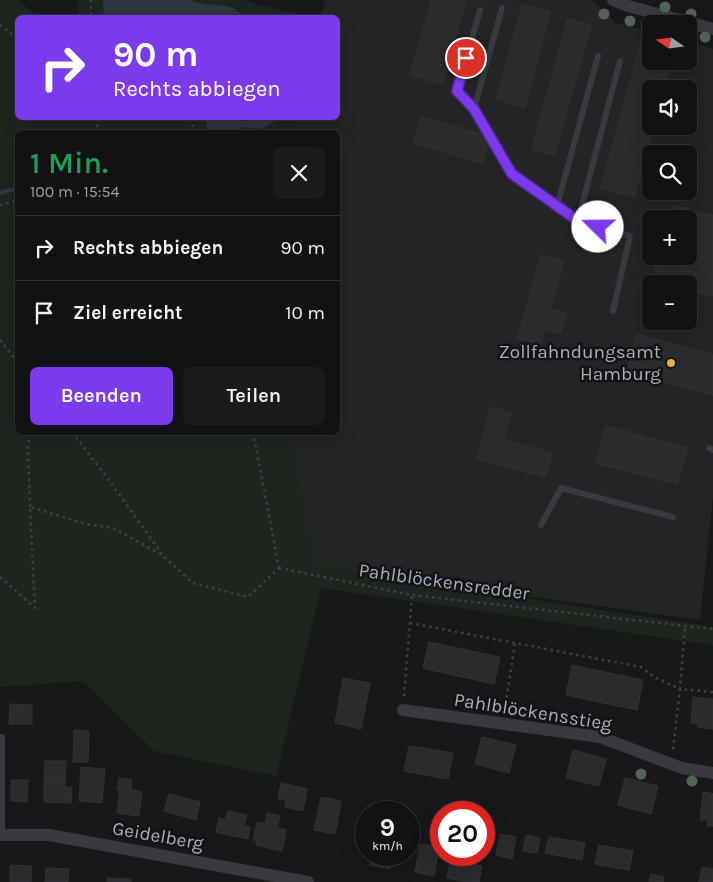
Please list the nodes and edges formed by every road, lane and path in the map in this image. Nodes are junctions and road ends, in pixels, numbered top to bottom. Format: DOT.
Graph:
graph roads {
  1 [pos="91,0"];
  2 [pos="613,0"];
  3 [pos="502,8"];
  4 [pos="480,10"];
  5 [pos="91,15"];
  6 [pos="0,25"];
  7 [pos="713,29"];
  8 [pos="15,36"];
  9 [pos="598,56"];
  10 [pos="620,61"];
  11 [pos="474,109"];
  12 [pos="15,201"];
  13 [pos="0,205"];
  14 [pos="557,206"];
  15 [pos="578,220"];
  16 [pos="613,311"];
  17 [pos="0,340"];
  18 [pos="15,358"];
  19 [pos="30,435"];
  20 [pos="74,435"];
  21 [pos="254,435"];
  22 [pos="30,507"];
  23 [pos="672,517"];
  24 [pos="541,525"];
  25 [pos="162,555"];
  26 [pos="279,568"];
  27 [pos="0,577"];
  28 [pos="412,596"];
  29 [pos="410,624"];
  30 [pos="685,626"];
  31 [pos="713,629"];
  32 [pos="515,643"];
  33 [pos="680,689"];
  34 [pos="713,692"];
  35 [pos="403,710"];
  36 [pos="514,726"];
  37 [pos="2,737"];
  38 [pos="672,765"];
  39 [pos="713,773"];
  40 [pos="1,835"];
  41 [pos="308,882"];
  1 -- 5 [label="path"];
  2 -- 7 [label="street"];
  3 -- 11 [label="lane"];
  4 -- 11 [label="lane"];
  6 -- 8 [label="path"];
  9 -- 14 [label="lane"];
  10 -- 15 [label="lane"];
  11 -- 14 [label="lane"];
  12 -- 13 [label="path"];
  14 -- 15 [label="lane"];
  15 -- 16 [label="lane"];
  17 -- 18 [label="path"];
  19 -- 22 [label="path"];
  20 -- 25 [label="path"];
  21 -- 26 [label="path"];
  22 -- 25 [label="path"];
  22 -- 27 [label="path"];
  23 -- 24 [label="lane"];
  25 -- 26 [label="path"];
  26 -- 28 [label="path, Pahlblöckensredder"];
  28 -- 29 [label="path"];
  28 -- 30 [label="path, Pahlblöckensredder"];
  29 -- 32 [label="path"];
  29 -- 35 [label="path"];
  30 -- 31 [label="path, Pahlblöckensredder"];
  30 -- 33 [label="path"];
  32 -- 33 [label="path"];
  32 -- 36 [label="path"];
  33 -- 34 [label="path"];
  33 -- 38 [label="path"];
  35 -- 36 [label="street, Pahlblöckensstieg"];
  36 -- 38 [label="street, Pahlblöckensstieg"];
  37 -- 40 [label="lane"];
  38 -- 39 [label="street, Pahlblöckensstieg"];
  40 -- 41 [label="street, Geidelberg"];
}
